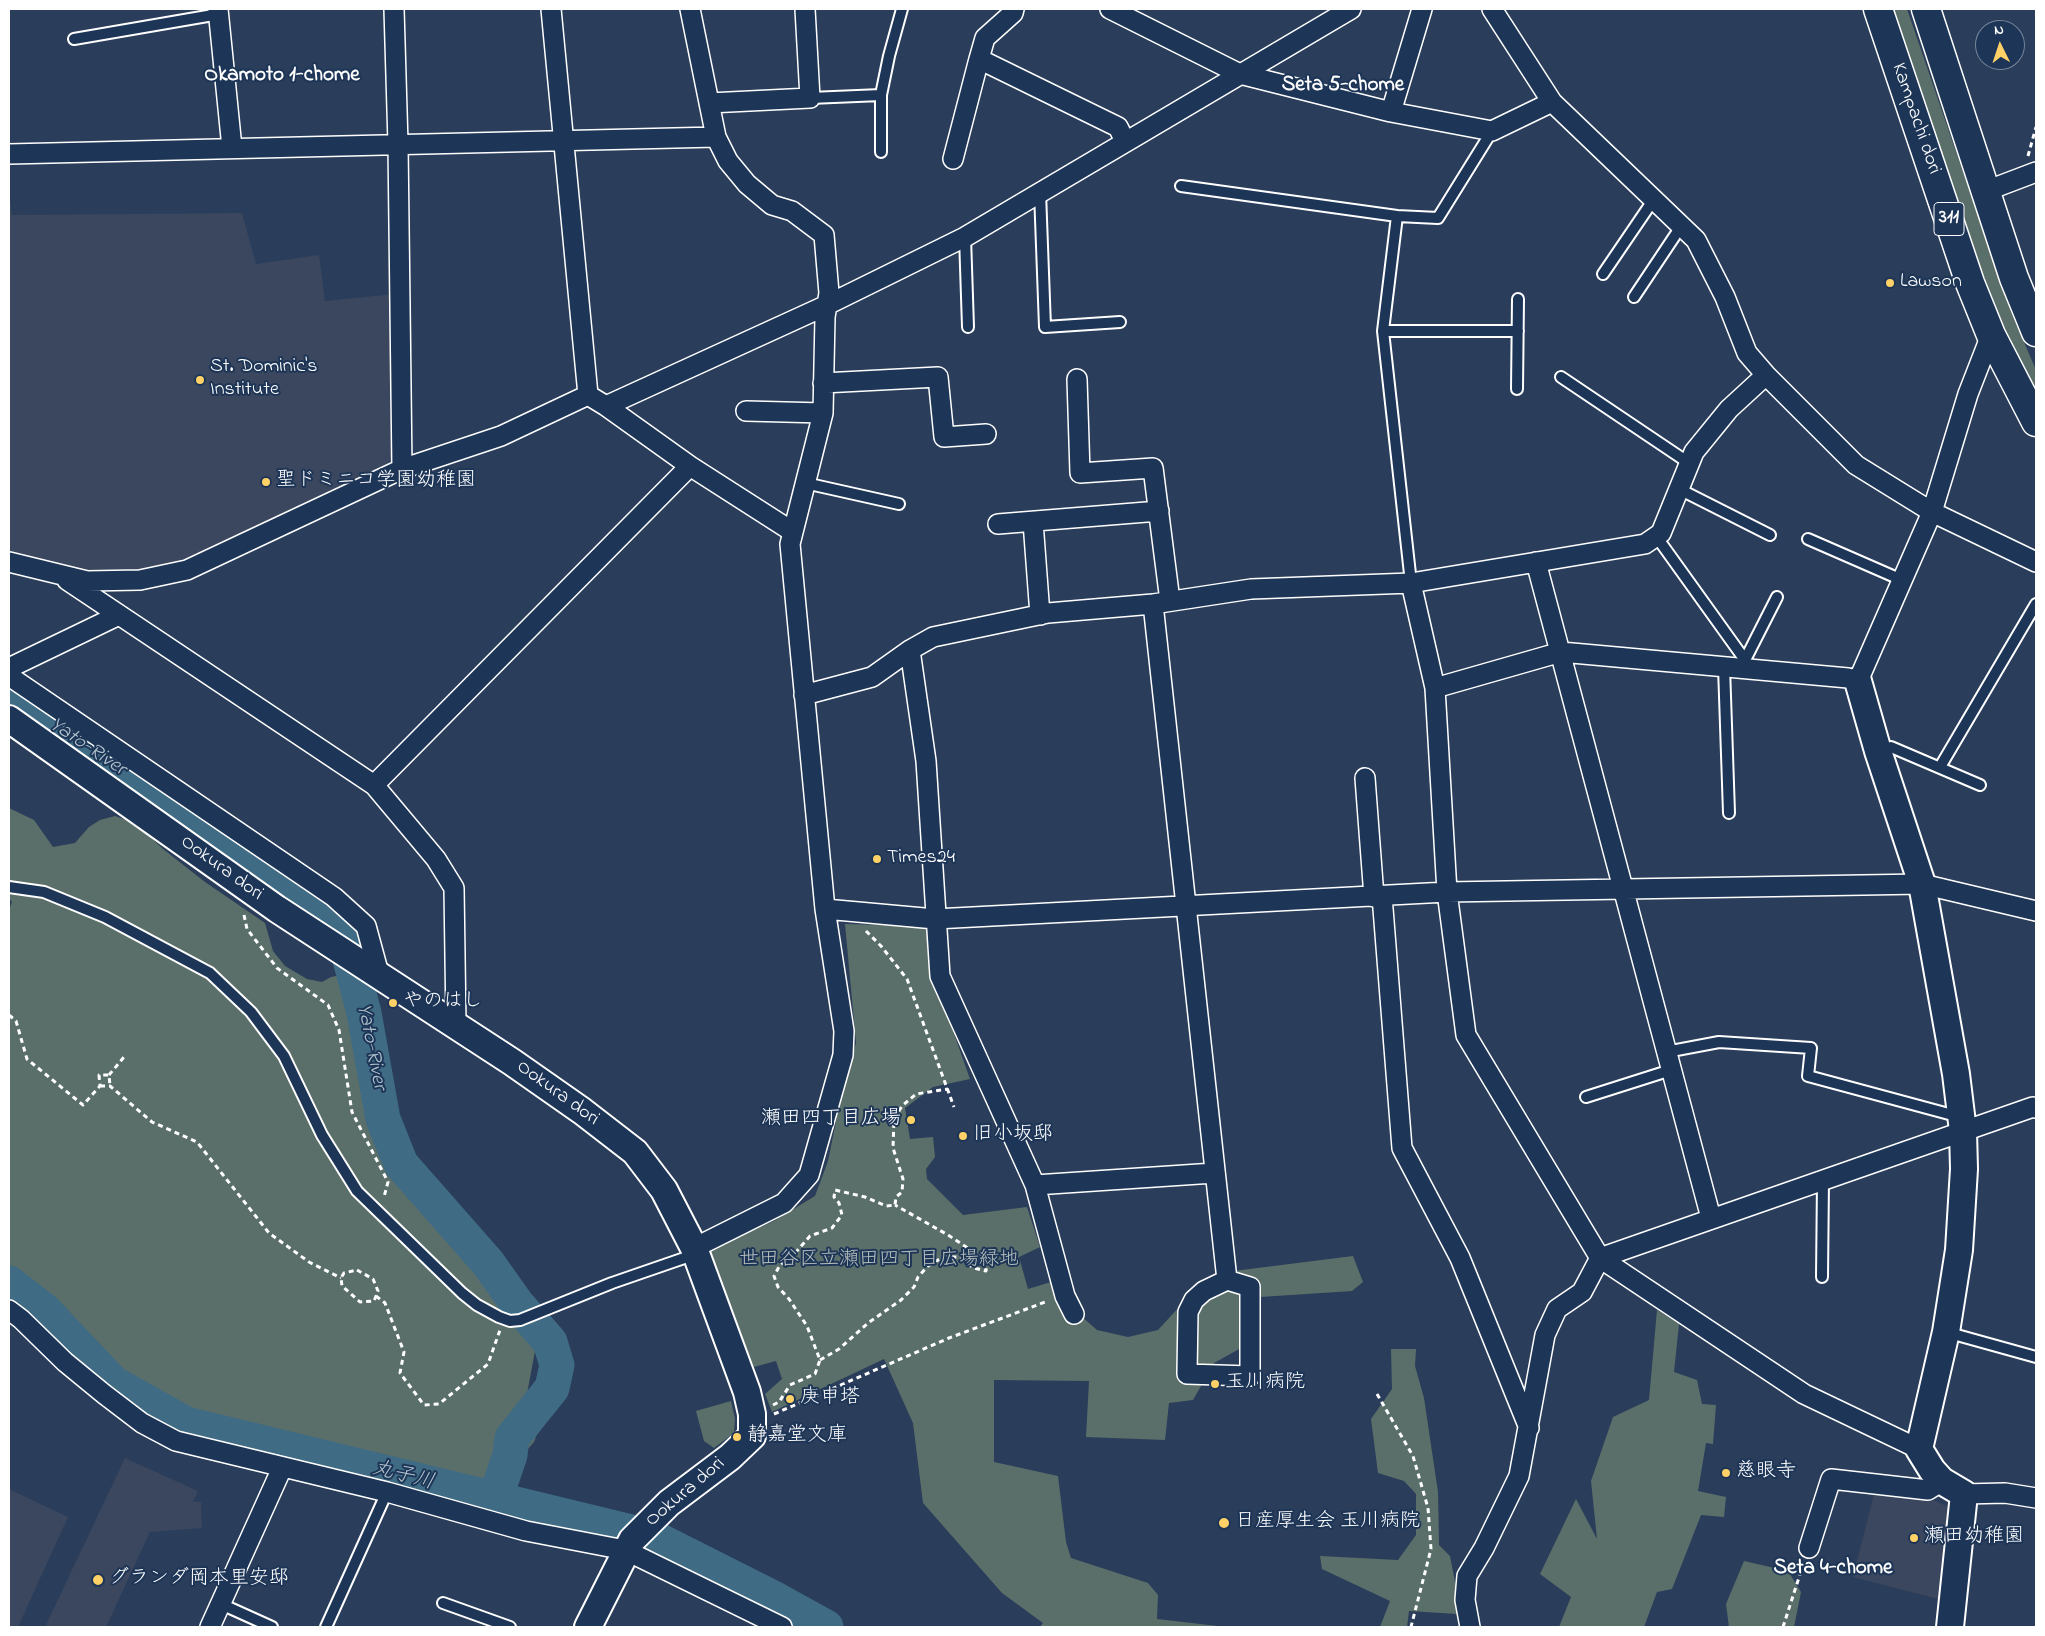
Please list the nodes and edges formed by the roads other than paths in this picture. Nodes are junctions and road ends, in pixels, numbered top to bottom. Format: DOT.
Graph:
graph roads {
  1 [pos="394,9"];
  2 [pos="551,9"];
  3 [pos="690,9"];
  4 [pos="805,9"];
  5 [pos="902,9"];
  6 [pos="1014,9"];
  7 [pos="1110,9"];
  8 [pos="1351,9"];
  9 [pos="1422,9"];
  10 [pos="1492,9"];
  11 [pos="1878,9"];
  12 [pos="1926,9"];
  13 [pos="219,11"];
  14 [pos="1137,15"];
  15 [pos="74,39"];
  16 [pos="979,59"];
  17 [pos="1240,74"];
  18 [pos="881,95"];
  19 [pos="810,98"];
  20 [pos="1552,102"];
  21 [pos="709,103"];
  22 [pos="1391,112"];
  23 [pos="1492,131"];
  24 [pos="716,137"];
  25 [pos="1125,141"];
  26 [pos="563,142"];
  27 [pos="398,144"];
  28 [pos="232,148"];
  29 [pos="881,152"];
  30 [pos="9,154"];
  31 [pos="953,159"];
  32 [pos="2036,172"];
  33 [pos="1181,186"];
  34 [pos="1986,191"];
  35 [pos="1040,192"];
  36 [pos="1654,199"];
  37 [pos="1397,216"];
  38 [pos="1682,225"];
  39 [pos="965,237"];
  40 [pos="1603,274"];
  41 [pos="2025,283"];
  42 [pos="1634,297"];
  43 [pos="1518,299"];
  44 [pos="827,305"];
  45 [pos="1120,322"];
  46 [pos="968,327"];
  47 [pos="1383,331"];
  48 [pos="1518,331"];
  49 [pos="2036,332"];
  50 [pos="1991,335"];
  51 [pos="1766,375"];
  52 [pos="1561,377"];
  53 [pos="1077,379"];
  54 [pos="823,383"];
  55 [pos="1517,389"];
  56 [pos="588,395"];
  57 [pos="606,406"];
  58 [pos="746,411"];
  59 [pos="823,413"];
  60 [pos="2036,422"];
  61 [pos="986,434"];
  62 [pos="1689,463"];
  63 [pos="690,466"];
  64 [pos="402,469"];
  65 [pos="805,483"];
  66 [pos="1677,488"];
  67 [pos="899,504"];
  68 [pos="1159,511"];
  69 [pos="1932,512"];
  70 [pos="1033,522"];
  71 [pos="998,524"];
  72 [pos="793,532"];
  73 [pos="1770,535"];
  74 [pos="1656,536"];
  75 [pos="1808,539"];
  76 [pos="9,562"];
  77 [pos="1536,562"];
  78 [pos="2036,562"];
  79 [pos="58,574"];
  80 [pos="1902,580"];
  81 [pos="1411,583"];
  82 [pos="1777,597"];
  83 [pos="1162,603"];
  84 [pos="2036,604"];
  85 [pos="119,615"];
  86 [pos="1040,615"];
  87 [pos="910,650"];
  88 [pos="1560,652"];
  89 [pos="1746,664"];
  90 [pos="1724,667"];
  91 [pos="9,668"];
  92 [pos="9,676"];
  93 [pos="1858,680"];
  94 [pos="1436,688"];
  95 [pos="804,695"];
  96 [pos="9,719"];
  97 [pos="1878,751"];
  98 [pos="1940,767"];
  99 [pos="1365,778"];
  100 [pos="374,785"];
  101 [pos="1980,785"];
  102 [pos="1729,813"];
  103 [pos="1922,884"];
  104 [pos="9,888"];
  105 [pos="1624,889"];
  106 [pos="1447,892"];
  107 [pos="1378,896"];
  108 [pos="1186,905"];
  109 [pos="825,909"];
  110 [pos="2036,911"];
  111 [pos="935,919"];
  112 [pos="378,974"];
  113 [pos="456,1025"];
  114 [pos="1669,1061"];
  115 [pos="1586,1097"];
  116 [pos="2035,1105"];
  117 [pos="1962,1124"];
  118 [pos="1214,1173"];
  119 [pos="1823,1180"];
  120 [pos="1035,1185"];
  121 [pos="1711,1218"];
  122 [pos="695,1251"];
  123 [pos="1600,1258"];
  124 [pos="1822,1277"];
  125 [pos="1227,1280"];
  126 [pos="9,1310"];
  127 [pos="1074,1314"];
  128 [pos="1946,1332"];
  129 [pos="2036,1357"];
  130 [pos="1529,1428"];
  131 [pos="1919,1449"];
  132 [pos="282,1468"];
  133 [pos="1942,1481"];
  134 [pos="387,1492"];
  135 [pos="1964,1494"];
  136 [pos="2036,1498"];
  137 [pos="634,1540"];
  138 [pos="1809,1548"];
  139 [pos="443,1603"];
  140 [pos="221,1604"];
  141 [pos="762,1622"];
  142 [pos="210,1627"];
  143 [pos="272,1627"];
  144 [pos="326,1627"];
  145 [pos="510,1627"];
  146 [pos="588,1627"];
  147 [pos="782,1627"];
  148 [pos="1470,1627"];
  149 [pos="1950,1627"];
  1 -- 27 [label="street"];
  2 -- 26 [label="street"];
  3 -- 21 [label="street"];
  4 -- 19 [label="street"];
  5 -- 18 [label="lane"];
  6 -- 16 [label="street"];
  7 -- 14 [label="street"];
  8 -- 17 [label="street"];
  9 -- 22 [label="street"];
  10 -- 20 [label="street"];
  11 -- 50 [label="main road, Kampachi dori / 311"];
  12 -- 34 [label="main road, 311"];
  13 -- 15 [label="lane"];
  13 -- 28 [label="street"];
  14 -- 17 [label="street"];
  16 -- 25 [label="street"];
  16 -- 31 [label="street"];
  17 -- 22 [label="street"];
  17 -- 25 [label="street"];
  18 -- 19 [label="lane"];
  18 -- 29 [label="lane"];
  19 -- 21 [label="street"];
  20 -- 23 [label="street"];
  20 -- 36 [label="street"];
  21 -- 24 [label="street"];
  22 -- 23 [label="street"];
  23 -- 37 [label="lane"];
  24 -- 26 [label="street"];
  24 -- 44 [label="street"];
  25 -- 35 [label="street"];
  26 -- 27 [label="street"];
  26 -- 56 [label="street"];
  27 -- 28 [label="street"];
  27 -- 64 [label="street"];
  28 -- 30 [label="street"];
  32 -- 34 [label="street"];
  33 -- 37 [label="lane"];
  34 -- 41 [label="main road, 311"];
  35 -- 39 [label="street"];
  35 -- 45 [label="lane"];
  36 -- 38 [label="street"];
  36 -- 40 [label="lane"];
  37 -- 47 [label="lane"];
  38 -- 42 [label="lane"];
  38 -- 51 [label="street"];
  39 -- 44 [label="street"];
  39 -- 46 [label="lane"];
  41 -- 49 [label="main road, 311"];
  43 -- 48 [label="lane"];
  44 -- 54 [label="street"];
  44 -- 57 [label="street"];
  47 -- 48 [label="lane"];
  47 -- 81 [label="lane"];
  48 -- 55 [label="lane"];
  50 -- 60 [label="main road, Kampachi dori / 311"];
  50 -- 69 [label="street"];
  51 -- 62 [label="street"];
  51 -- 69 [label="street"];
  52 -- 62 [label="lane"];
  53 -- 68 [label="street"];
  54 -- 59 [label="street"];
  54 -- 61 [label="street"];
  56 -- 57 [label="street"];
  56 -- 64 [label="street"];
  57 -- 63 [label="street"];
  58 -- 59 [label="street"];
  59 -- 65 [label="street"];
  62 -- 66 [label="street"];
  63 -- 72 [label="street"];
  63 -- 100 [label="street"];
  64 -- 79 [label="street"];
  65 -- 67 [label="lane"];
  65 -- 72 [label="street"];
  66 -- 73 [label="lane"];
  66 -- 74 [label="street"];
  68 -- 70 [label="street"];
  68 -- 83 [label="street"];
  69 -- 78 [label="street"];
  69 -- 80 [label="street"];
  70 -- 71 [label="street"];
  70 -- 86 [label="street"];
  72 -- 95 [label="street"];
  74 -- 77 [label="street"];
  74 -- 89 [label="lane"];
  75 -- 80 [label="lane"];
  76 -- 79 [label="street"];
  77 -- 81 [label="street"];
  77 -- 88 [label="street"];
  79 -- 85 [label="street"];
  80 -- 93 [label="street"];
  81 -- 83 [label="street"];
  81 -- 94 [label="street"];
  82 -- 89 [label="lane"];
  83 -- 86 [label="street"];
  83 -- 108 [label="street"];
  84 -- 98 [label="lane"];
  85 -- 91 [label="street"];
  85 -- 100 [label="street"];
  86 -- 87 [label="street"];
  87 -- 95 [label="street"];
  87 -- 111 [label="street"];
  88 -- 90 [label="street"];
  88 -- 94 [label="street"];
  88 -- 105 [label="street"];
  89 -- 90 [label="street"];
  89 -- 93 [label="street"];
  90 -- 102 [label="lane"];
  92 -- 112 [label="street"];
  93 -- 97 [label="street"];
  94 -- 106 [label="street"];
  95 -- 109 [label="street"];
  96 -- 112 [label="street, Ookura dori"];
  97 -- 98 [label="lane"];
  97 -- 103 [label="street"];
  98 -- 101 [label="lane"];
  99 -- 107 [label="street"];
  100 -- 113 [label="street"];
  103 -- 105 [label="street"];
  103 -- 110 [label="street"];
  103 -- 117 [label="street"];
  104 -- 122 [label="lane"];
  105 -- 106 [label="street"];
  105 -- 114 [label="street"];
  106 -- 107 [label="street"];
  106 -- 123 [label="street"];
  107 -- 108 [label="street"];
  107 -- 130 [label="street"];
  108 -- 111 [label="street"];
  108 -- 118 [label="street"];
  109 -- 111 [label="street"];
  109 -- 122 [label="street"];
  111 -- 120 [label="street"];
  112 -- 113 [label="street, Ookura dori"];
  113 -- 122 [label="street, Ookura dori"];
  114 -- 115 [label="lane"];
  114 -- 117 [label="lane"];
  114 -- 121 [label="street"];
  116 -- 117 [label="street"];
  117 -- 119 [label="street"];
  117 -- 128 [label="street"];
  118 -- 120 [label="street"];
  118 -- 125 [label="street"];
  119 -- 121 [label="street"];
  119 -- 124 [label="lane"];
  120 -- 127 [label="street"];
  121 -- 123 [label="street"];
  122 -- 137 [label="street, Ookura dori"];
  123 -- 130 [label="street"];
  123 -- 131 [label="street"];
  125 -- 125 [label="street"];
  126 -- 132 [label="street"];
  128 -- 129 [label="lane"];
  128 -- 131 [label="street"];
  130 -- 148 [label="street"];
  131 -- 133 [label="street"];
  132 -- 134 [label="street"];
  132 -- 140 [label="street"];
  133 -- 135 [label="street"];
  133 -- 138 [label="street"];
  134 -- 137 [label="street"];
  134 -- 144 [label="lane"];
  135 -- 136 [label="street"];
  135 -- 149 [label="street"];
  137 -- 141 [label="street"];
  137 -- 146 [label="street, Ookura dori"];
  139 -- 145 [label="lane"];
  140 -- 142 [label="street"];
  140 -- 143 [label="lane"];
  141 -- 147 [label="street"];
}
